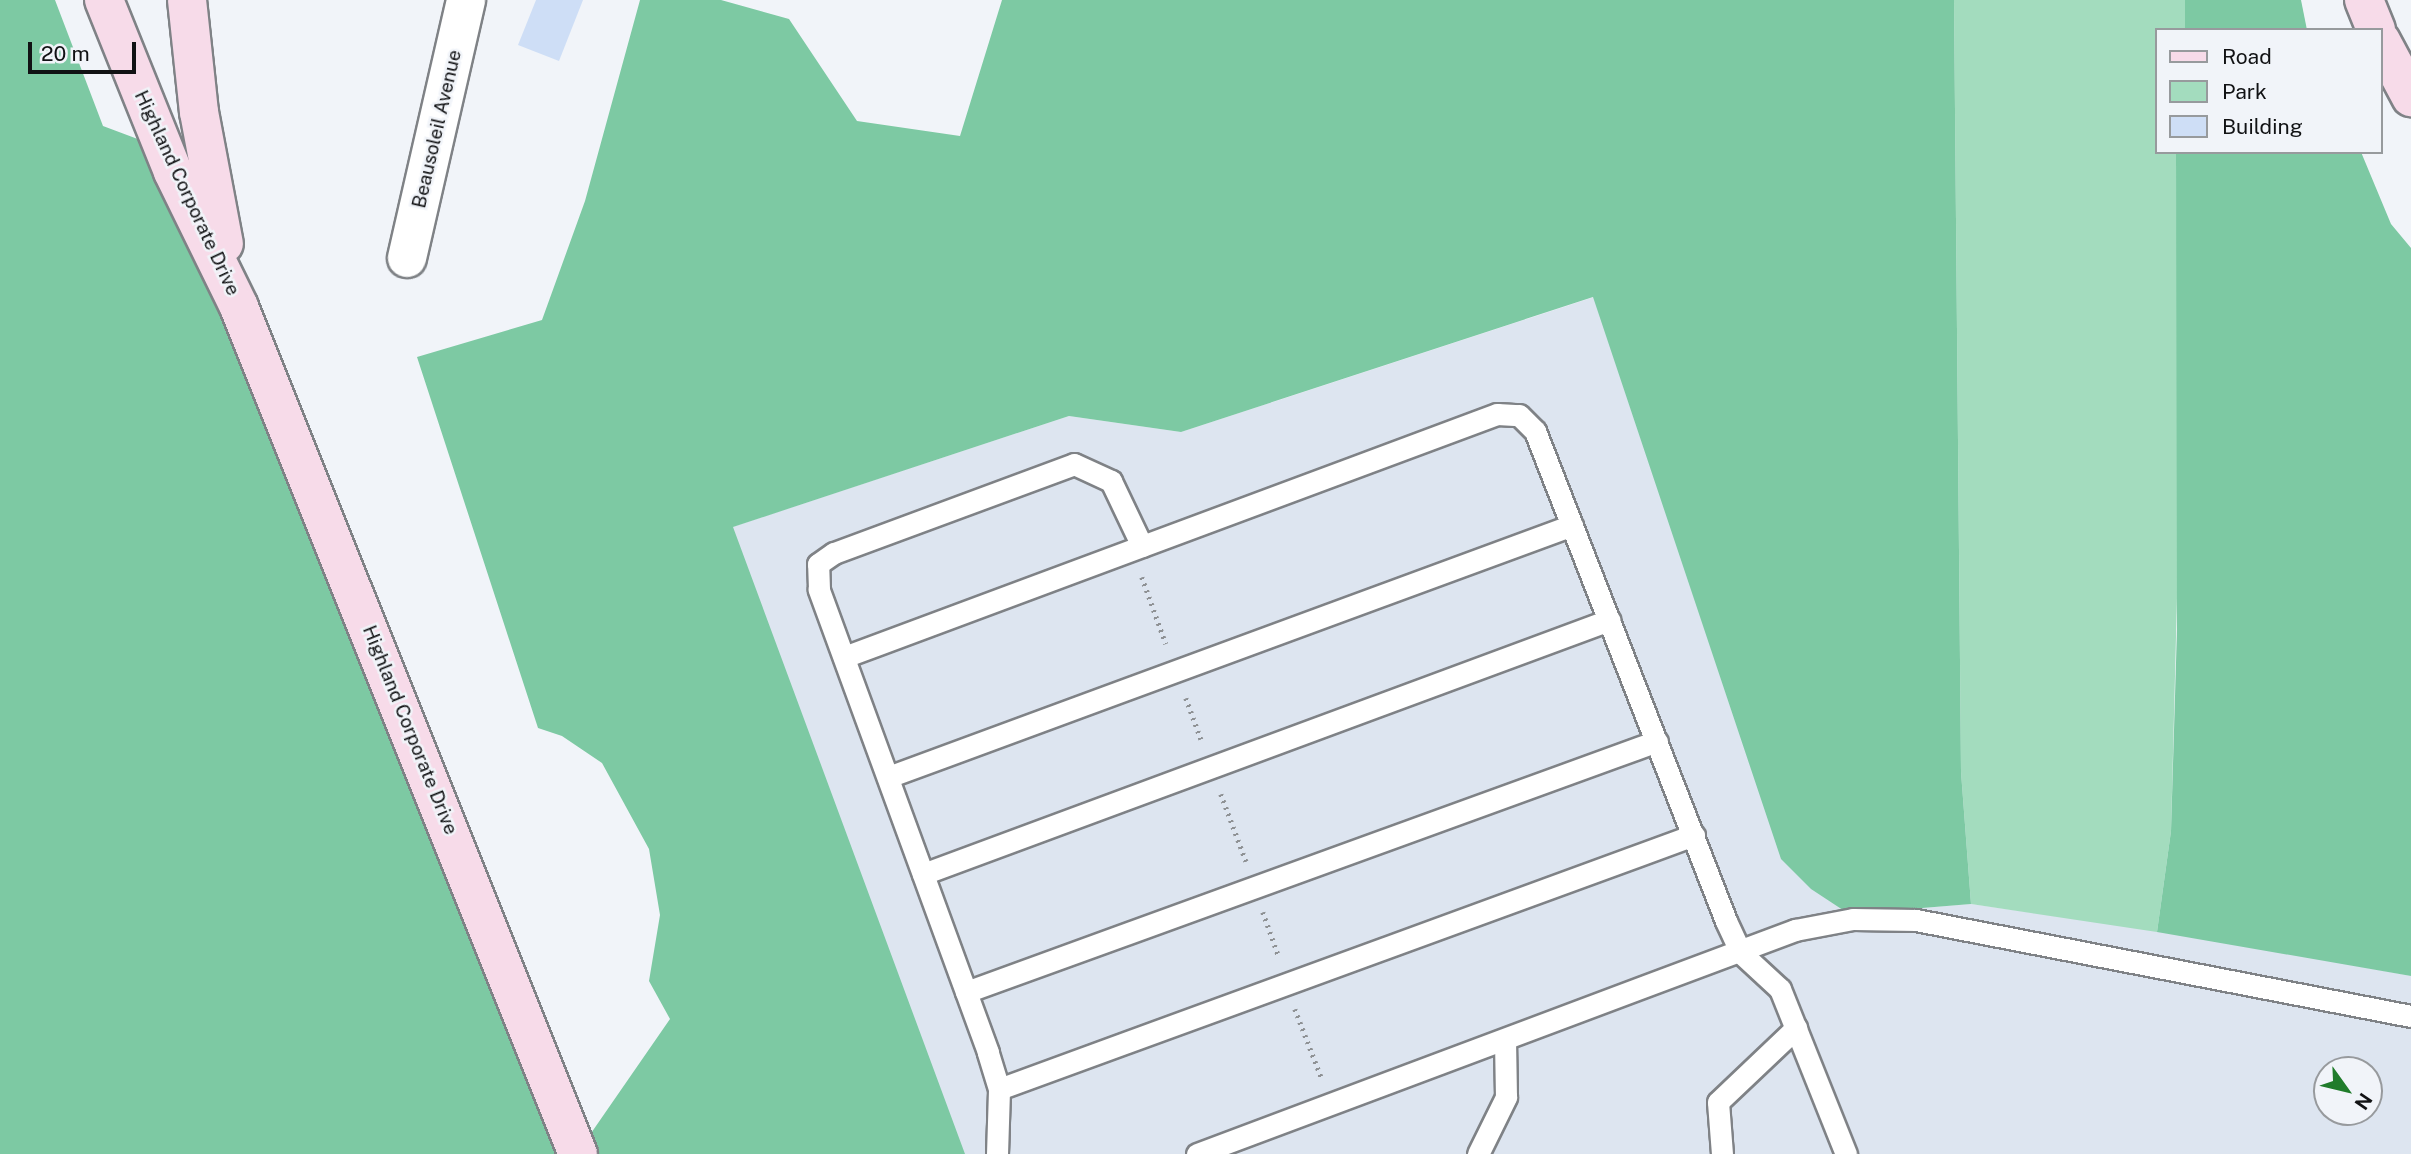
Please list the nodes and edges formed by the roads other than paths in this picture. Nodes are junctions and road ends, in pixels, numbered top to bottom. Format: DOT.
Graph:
graph roads {
  1 [pos="104,0"];
  2 [pos="187,0"];
  3 [pos="466,0"];
  4 [pos="2364,0"];
  5 [pos="2375,28"];
  6 [pos="2383,45"];
  7 [pos="2411,97"];
  8 [pos="407,258"];
  9 [pos="239,307"];
  10 [pos="1572,525"];
  11 [pos="1137,548"];
  12 [pos="1609,620"];
  13 [pos="844,657"];
  14 [pos="1657,741"];
  15 [pos="888,777"];
  16 [pos="1694,835"];
  17 [pos="923,874"];
  18 [pos="1741,953"];
  19 [pos="967,992"];
  20 [pos="2411,1016"];
  21 [pos="1796,1028"];
  22 [pos="1505,1040"];
  23 [pos="999,1089"];
  24 [pos="578,1154"];
  25 [pos="997,1154"];
  26 [pos="1197,1154"];
  27 [pos="1478,1154"];
  28 [pos="1722,1154"];
  29 [pos="1846,1154"];
  1 -- 9 [label="street, Highland Corporate Drive"];
  2 -- 9 [label="street, Highland Corporate Drive"];
  3 -- 8 [label="street, Beausoleil Avenue"];
  4 -- 5 [label="street"];
  6 -- 7 [label="street"];
  9 -- 24 [label="street, Highland Corporate Drive"];
  10 -- 11 [label="lane"];
  10 -- 12 [label="lane"];
  10 -- 15 [label="lane"];
  11 -- 13 [label="lane"];
  11 -- 13 [label="lane"];
  12 -- 14 [label="lane"];
  12 -- 17 [label="lane"];
  13 -- 15 [label="lane"];
  14 -- 16 [label="lane"];
  14 -- 19 [label="lane"];
  15 -- 17 [label="lane"];
  16 -- 18 [label="lane"];
  16 -- 23 [label="lane"];
  17 -- 19 [label="lane"];
  18 -- 20 [label="lane"];
  18 -- 21 [label="lane"];
  18 -- 22 [label="lane"];
  19 -- 23 [label="lane"];
  21 -- 28 [label="lane"];
  21 -- 29 [label="lane"];
  22 -- 26 [label="lane"];
  22 -- 27 [label="lane"];
  23 -- 25 [label="lane"];
}
